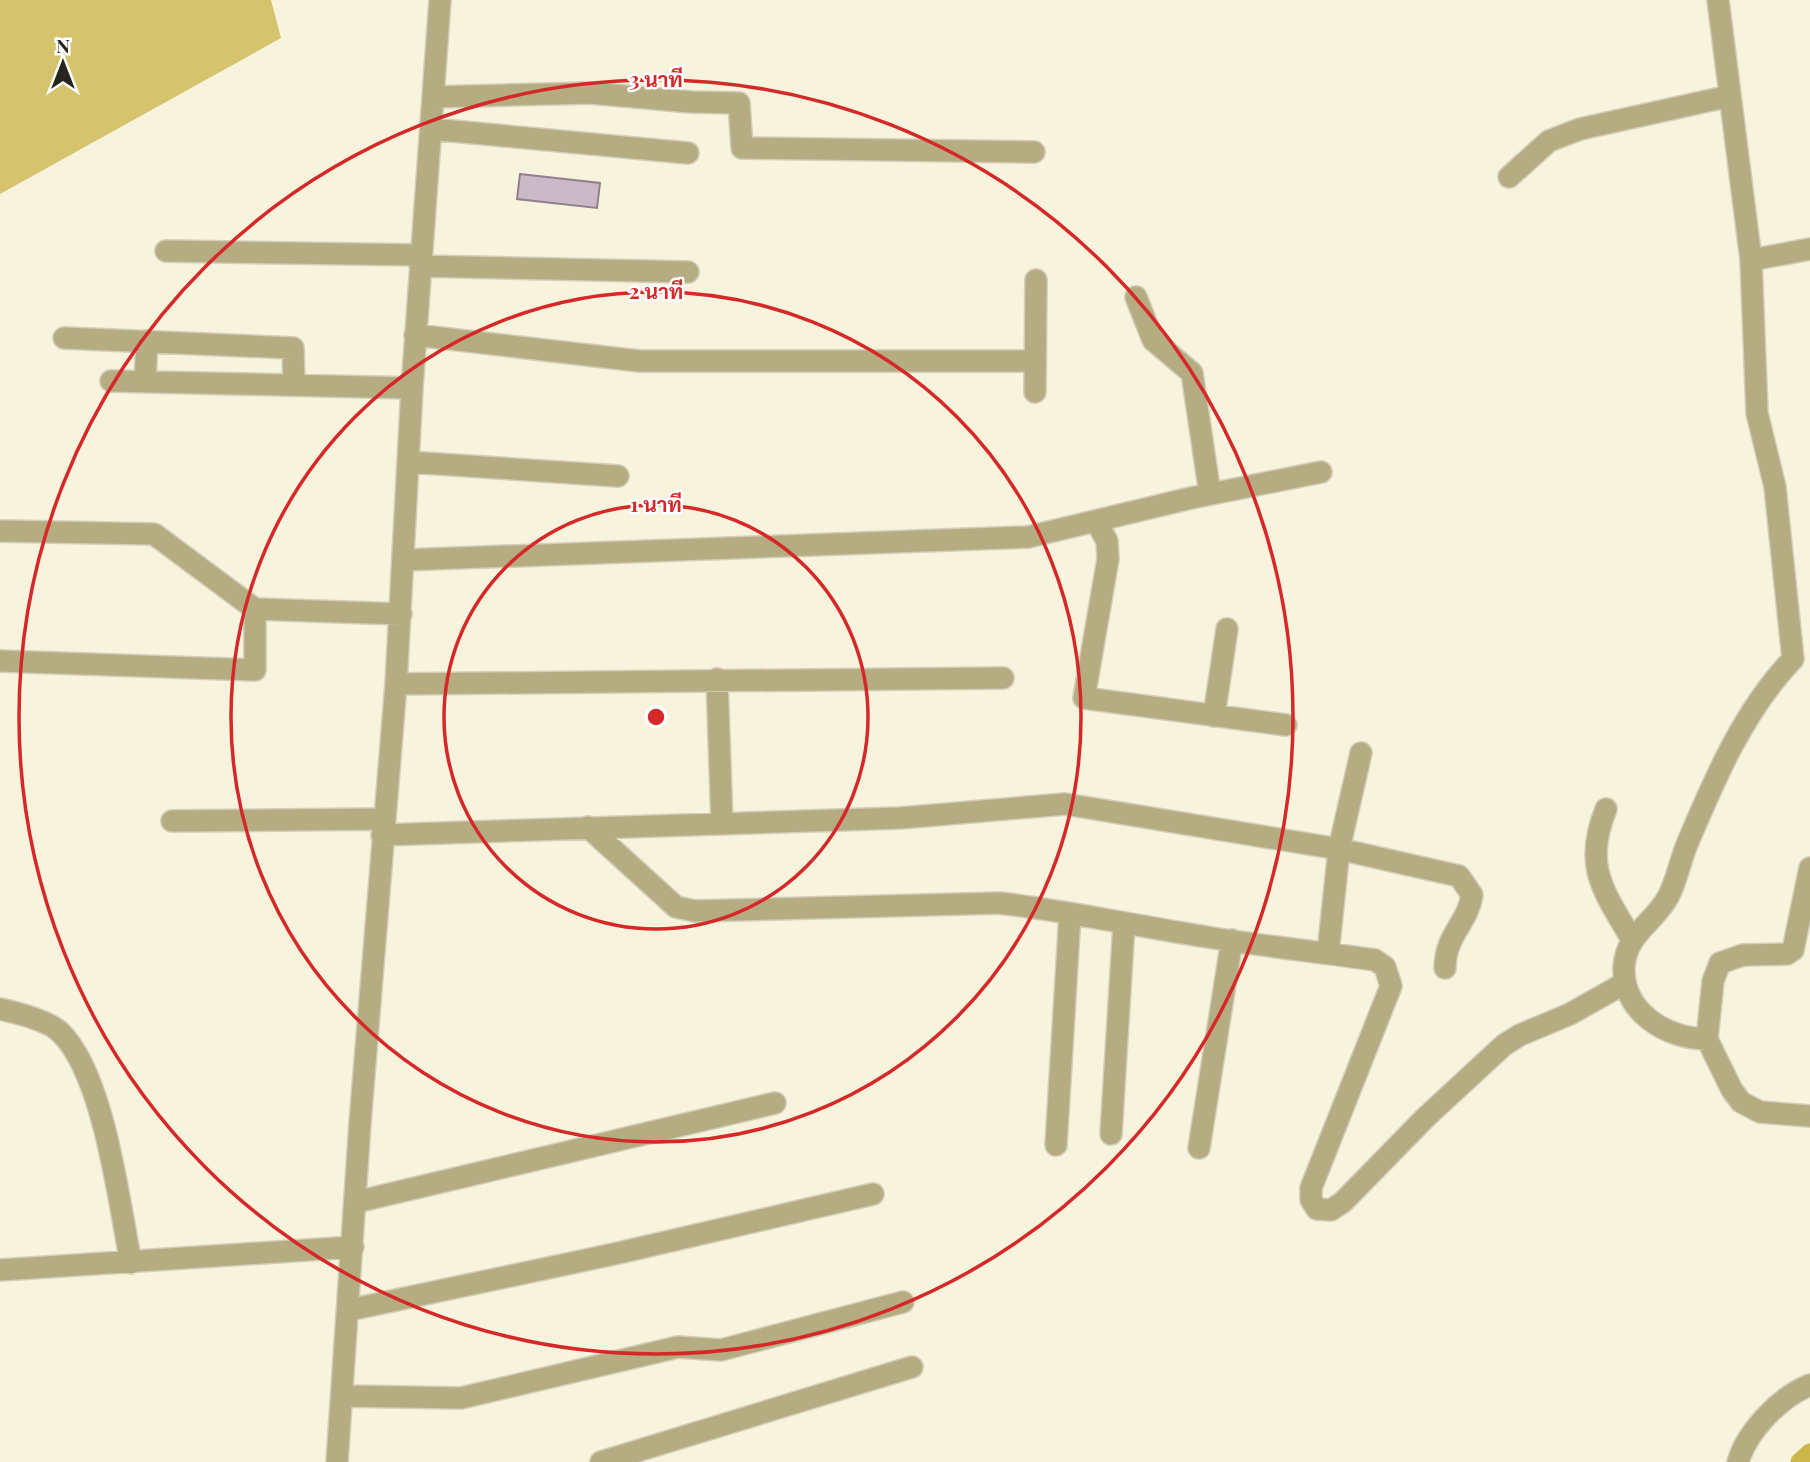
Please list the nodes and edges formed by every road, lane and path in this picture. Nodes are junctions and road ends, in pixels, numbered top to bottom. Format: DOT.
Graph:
graph roads {
  1 [pos="440,0"];
  2 [pos="1718,0"];
  3 [pos="1730,96"];
  4 [pos="433,97"];
  5 [pos="430,129"];
  6 [pos="1034,152"];
  7 [pos="688,153"];
  8 [pos="1509,177"];
  9 [pos="1810,249"];
  10 [pos="166,251"];
  11 [pos="1751,260"];
  12 [pos="420,261"];
  13 [pos="688,272"];
  14 [pos="1036,280"];
  15 [pos="1136,297"];
  16 [pos="415,335"];
  17 [pos="64,338"];
  18 [pos="147,341"];
  19 [pos="1035,361"];
  20 [pos="111,381"];
  21 [pos="145,382"];
  22 [pos="294,386"];
  23 [pos="412,388"];
  24 [pos="1035,392"];
  25 [pos="408,462"];
  26 [pos="1321,471"];
  27 [pos="618,476"];
  28 [pos="1210,494"];
  29 [pos="1096,521"];
  30 [pos="0,531"];
  31 [pos="404,560"];
  32 [pos="255,609"];
  33 [pos="401,614"];
  34 [pos="1227,629"];
  35 [pos="0,661"];
  36 [pos="1802,664"];
  37 [pos="1003,678"];
  38 [pos="717,679"];
  39 [pos="396,684"];
  40 [pos="1214,716"];
  41 [pos="1286,725"];
  42 [pos="1361,752"];
  43 [pos="1606,809"];
  44 [pos="172,821"];
  45 [pos="722,824"];
  46 [pos="383,827"];
  47 [pos="588,827"];
  48 [pos="1339,849"];
  49 [pos="1810,868"];
  50 [pos="1070,914"];
  51 [pos="1124,924"];
  52 [pos="1631,938"];
  53 [pos="1232,940"];
  54 [pos="1328,953"];
  55 [pos="1445,968"];
  56 [pos="1625,983"];
  57 [pos="0,1009"];
  58 [pos="1707,1039"];
  59 [pos="775,1103"];
  60 [pos="1810,1116"];
  61 [pos="1111,1134"];
  62 [pos="1056,1144"];
  63 [pos="1199,1148"];
  64 [pos="873,1194"];
  65 [pos="356,1202"];
  66 [pos="353,1247"];
  67 [pos="131,1263"];
  68 [pos="0,1270"];
  69 [pos="903,1302"];
  70 [pos="349,1310"];
  71 [pos="912,1367"];
  72 [pos="1810,1385"];
  73 [pos="342,1396"];
  74 [pos="337,1462"];
  75 [pos="601,1462"];
  76 [pos="1738,1462"];
  1 -- 4 [label="street"];
  2 -- 3 [label="street"];
  3 -- 8 [label="street"];
  3 -- 11 [label="street"];
  4 -- 5 [label="street"];
  4 -- 6 [label="street"];
  5 -- 7 [label="street"];
  5 -- 12 [label="street"];
  9 -- 11 [label="street"];
  10 -- 12 [label="street"];
  11 -- 36 [label="street"];
  12 -- 13 [label="street"];
  12 -- 16 [label="street"];
  14 -- 19 [label="street"];
  15 -- 28 [label="street"];
  16 -- 19 [label="street"];
  16 -- 23 [label="street"];
  17 -- 18 [label="street"];
  18 -- 21 [label="street"];
  18 -- 22 [label="street"];
  19 -- 24 [label="street"];
  20 -- 21 [label="street"];
  21 -- 22 [label="street"];
  22 -- 23 [label="street"];
  23 -- 25 [label="street"];
  25 -- 27 [label="street"];
  25 -- 31 [label="street"];
  26 -- 28 [label="street"];
  28 -- 29 [label="street"];
  29 -- 31 [label="street"];
  29 -- 40 [label="street"];
  30 -- 32 [label="street"];
  31 -- 33 [label="street"];
  32 -- 33 [label="street"];
  32 -- 35 [label="street"];
  33 -- 39 [label="street"];
  34 -- 40 [label="street"];
  36 -- 52 [label="street"];
  37 -- 38 [label="street"];
  38 -- 39 [label="street"];
  38 -- 45 [label="street"];
  39 -- 46 [label="street"];
  40 -- 41 [label="street"];
  42 -- 48 [label="street"];
  43 -- 52 [label="street"];
  44 -- 46 [label="street"];
  45 -- 47 [label="street"];
  45 -- 48 [label="street"];
  46 -- 47 [label="street"];
  46 -- 65 [label="street"];
  47 -- 50 [label="street"];
  48 -- 54 [label="street"];
  48 -- 55 [label="street"];
  49 -- 58 [label="street"];
  50 -- 51 [label="street"];
  50 -- 62 [label="street"];
  51 -- 53 [label="street"];
  51 -- 61 [label="street"];
  52 -- 56 [label="street"];
  53 -- 54 [label="street"];
  53 -- 63 [label="street"];
  54 -- 56 [label="street"];
  56 -- 58 [label="street"];
  57 -- 67 [label="street"];
  58 -- 60 [label="street"];
  59 -- 65 [label="street"];
  64 -- 70 [label="street"];
  65 -- 66 [label="street"];
  66 -- 67 [label="street"];
  66 -- 70 [label="street"];
  67 -- 68 [label="street"];
  69 -- 73 [label="street"];
  70 -- 73 [label="street"];
  71 -- 75 [label="street"];
  72 -- 76 [label="street"];
  73 -- 74 [label="street"];
}
